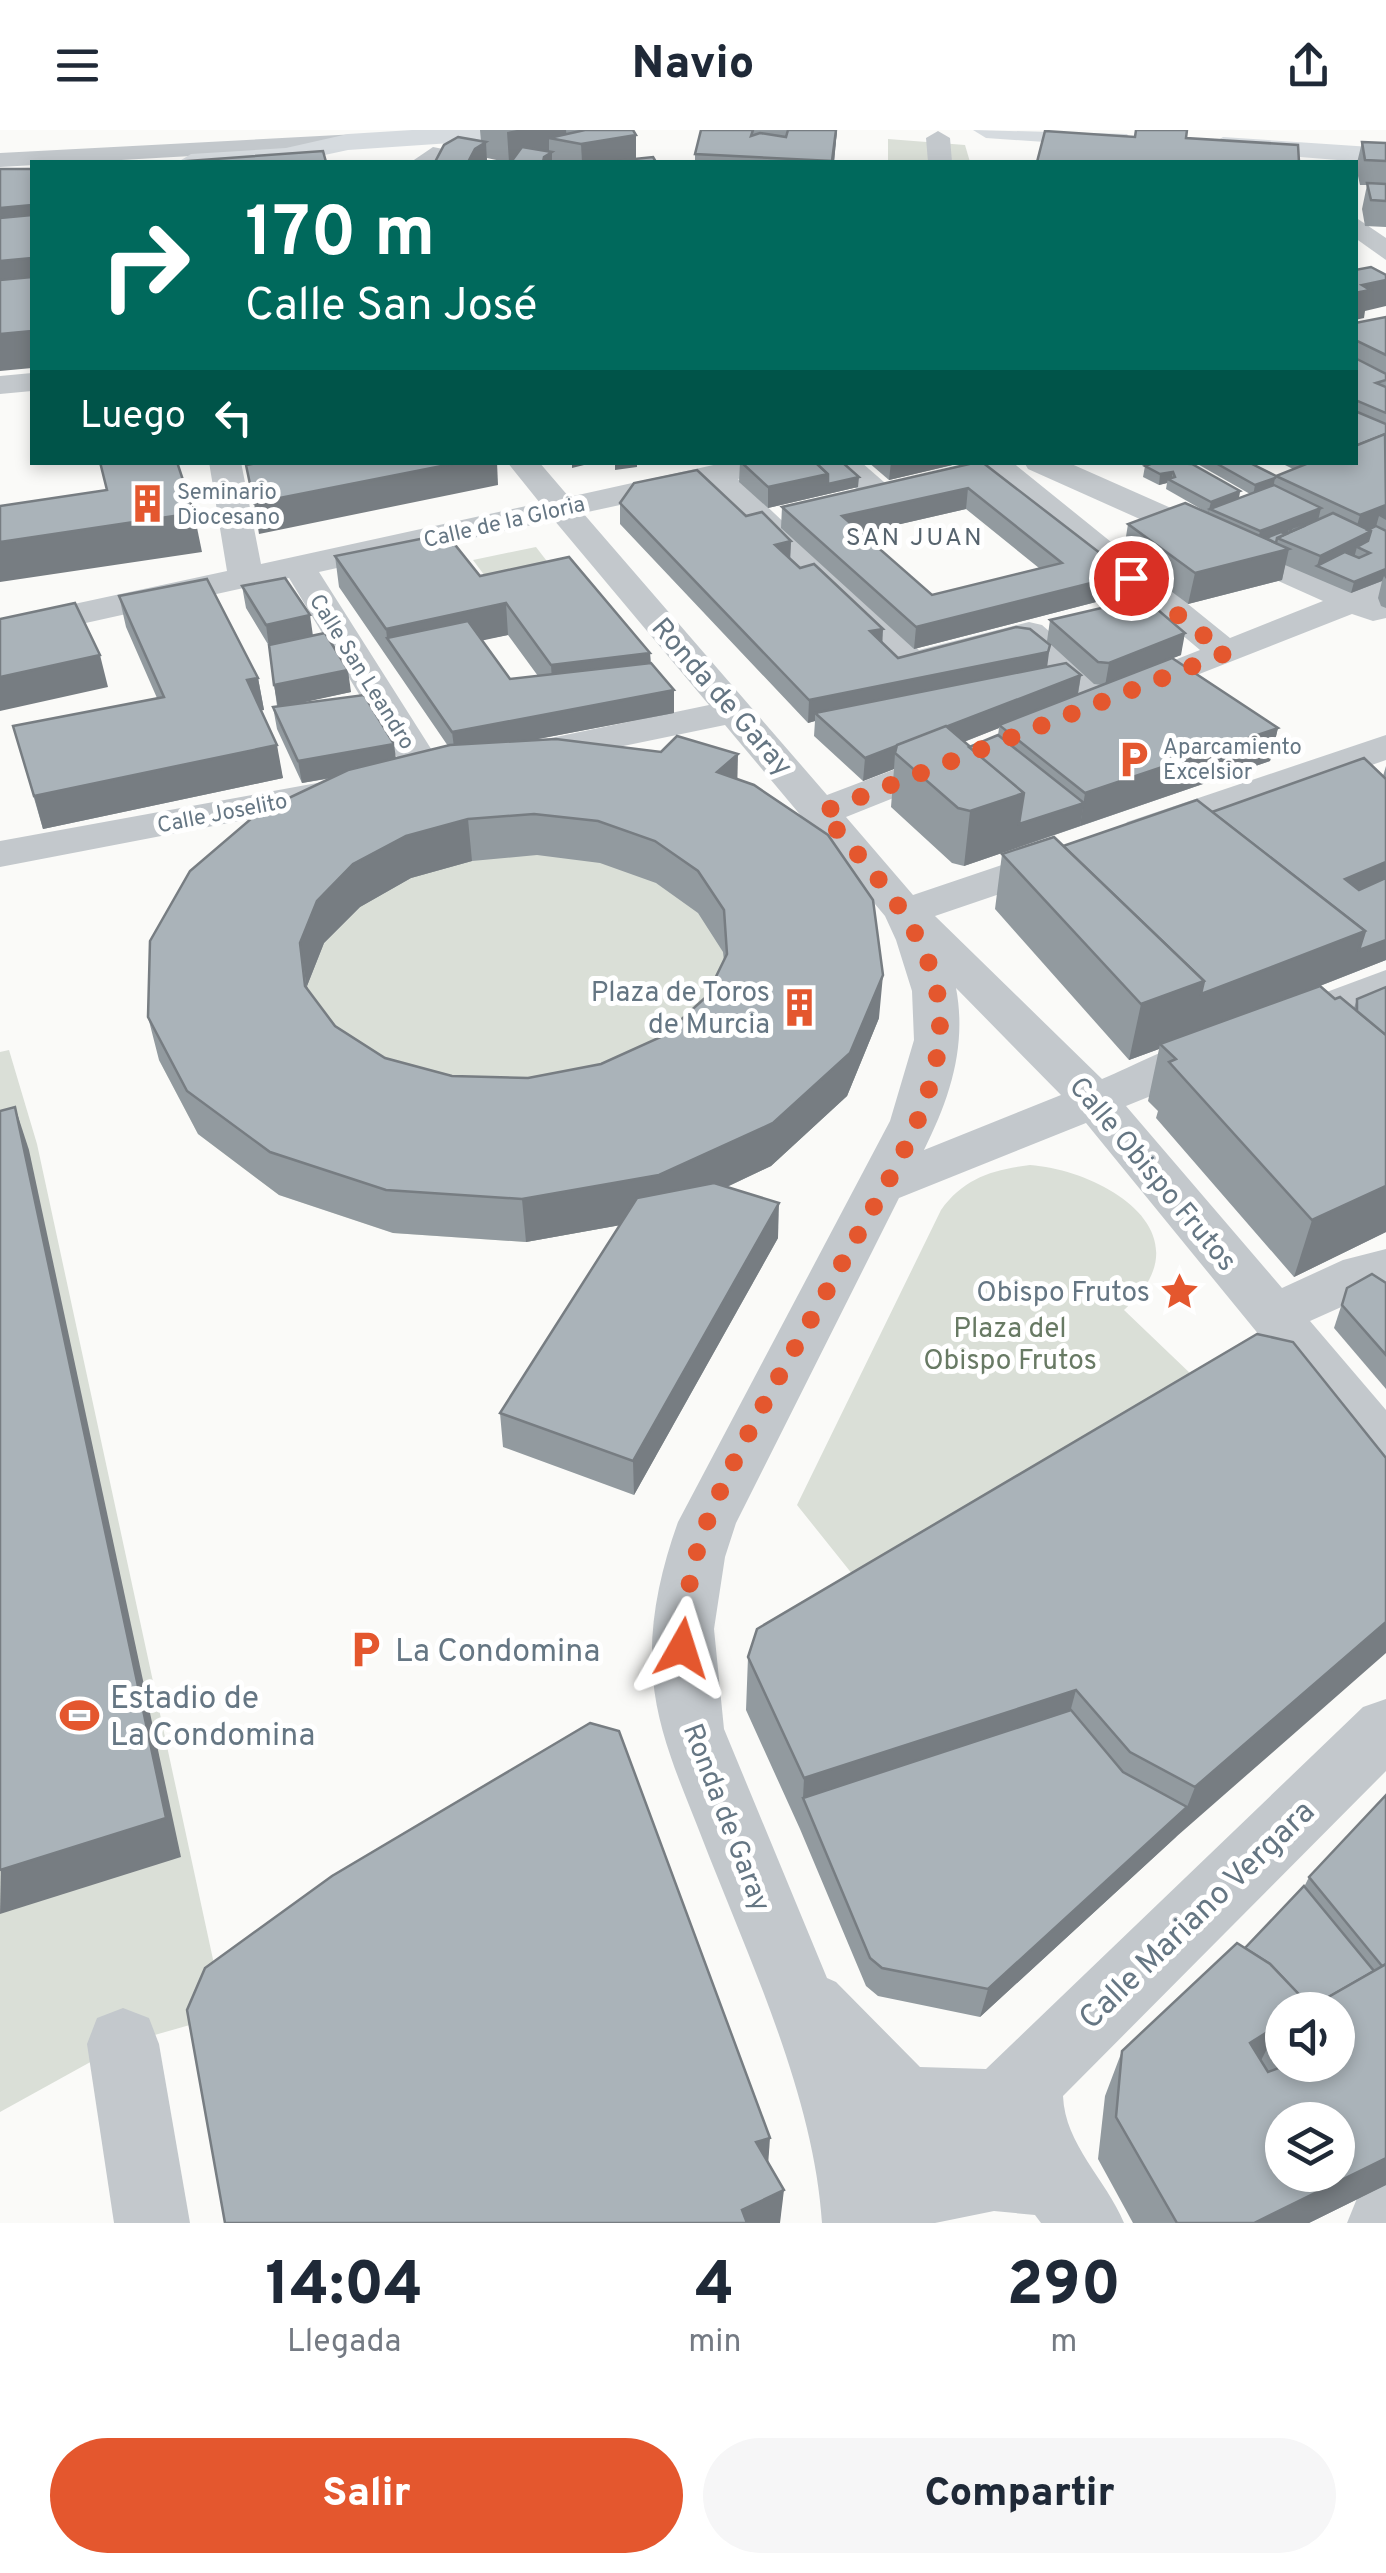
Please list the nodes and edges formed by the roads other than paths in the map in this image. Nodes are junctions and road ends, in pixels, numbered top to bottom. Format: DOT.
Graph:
graph roads {
  1 [pos="526,130"];
  2 [pos="986,130"];
  3 [pos="1141,140"];
  4 [pos="1199,144"];
  5 [pos="436,146"];
  6 [pos="338,149"];
  7 [pos="1386,156"];
  8 [pos="1316,157"];
  9 [pos="130,160"];
  10 [pos="232,160"];
  11 [pos="471,160"];
  12 [pos="0,162"];
  13 [pos="30,164"];
  14 [pos="30,166"];
  15 [pos="0,174"];
  16 [pos="1358,228"];
  17 [pos="1386,252"];
  18 [pos="30,382"];
  19 [pos="0,385"];
  20 [pos="226,465"];
  21 [pos="524,465"];
  22 [pos="760,465"];
  23 [pos="847,465"];
  24 [pos="1046,465"];
  25 [pos="991,466"];
  26 [pos="715,475"];
  27 [pos="845,500"];
  28 [pos="559,509"];
  29 [pos="1229,516"];
  30 [pos="1194,530"];
  31 [pos="298,567"];
  32 [pos="246,578"];
  33 [pos="1158,600"];
  34 [pos="1375,602"];
  35 [pos="1122,609"];
  36 [pos="1066,623"];
  37 [pos="1024,628"];
  38 [pos="0,631"];
  39 [pos="1226,653"];
  40 [pos="1104,700"];
  41 [pos="738,711"];
  42 [pos="1068,715"];
  43 [pos="996,744"];
  44 [pos="1370,752"];
  45 [pos="459,768"];
  46 [pos="1386,791"];
  47 [pos="822,812"];
  48 [pos="0,854"];
  49 [pos="905,912"];
  50 [pos="1386,984"];
  51 [pos="1304,1016"];
  52 [pos="1345,1048"];
  53 [pos="1094,1100"];
  54 [pos="884,1185"];
  55 [pos="1378,1278"];
  56 [pos="1273,1315"];
  57 [pos="1386,1450"];
  58 [pos="1386,1728"];
  59 [pos="123,2044"];
  60 [pos="1018,2088"];
  61 [pos="872,2123"];
  62 [pos="918,2204"];
  63 [pos="1074,2204"];
  64 [pos="152,2223"];
  65 [pos="860,2223"];
  1 -- 5 [label="main road"];
  2 -- 3 [label="main road"];
  4 -- 8 [label="main road"];
  5 -- 6 [label="main road"];
  5 -- 11 [label="street"];
  6 -- 9 [label="street"];
  6 -- 10 [label="main road"];
  7 -- 8 [label="main road"];
  12 -- 13 [label="street"];
  14 -- 15 [label="main road"];
  16 -- 17 [label="street"];
  18 -- 19 [label="street"];
  20 -- 32 [label="street"];
  21 -- 28 [label="street, Ronda de Garay"];
  22 -- 26 [label="street, Calle de la Gloria"];
  23 -- 27 [label="street"];
  24 -- 30 [label="street"];
  25 -- 33 [label="street"];
  26 -- 28 [label="street, Calle de la Gloria"];
  26 -- 37 [label="street"];
  28 -- 31 [label="street, Calle de la Gloria"];
  28 -- 41 [label="street, Ronda de Garay"];
  29 -- 30 [label="street"];
  30 -- 34 [label="street"];
  31 -- 32 [label="street, Calle de la Gloria"];
  31 -- 45 [label="street, Calle San Leandro"];
  32 -- 38 [label="street, Calle de la Gloria"];
  33 -- 35 [label="street"];
  33 -- 39 [label="street"];
  34 -- 39 [label="street"];
  36 -- 37 [label="street"];
  37 -- 40 [label="street"];
  39 -- 40 [label="street"];
  40 -- 42 [label="street"];
  41 -- 45 [label="street, Calle Joselito"];
  41 -- 47 [label="street, Ronda de Garay"];
  43 -- 47 [label="street"];
  44 -- 46 [label="street"];
  44 -- 49 [label="street"];
  45 -- 48 [label="street, Calle Joselito"];
  47 -- 49 [label="street, Ronda de Garay"];
  49 -- 53 [label="street, Calle Obispo Frutos"];
  49 -- 54 [label="street, Ronda de Garay"];
  50 -- 51 [label="street"];
  51 -- 52 [label="street"];
  51 -- 53 [label="street"];
  53 -- 54 [label="street"];
  53 -- 56 [label="street, Calle Obispo Frutos"];
  54 -- 61 [label="street, Ronda de Garay"];
  55 -- 56 [label="street"];
  56 -- 57 [label="street, Calle Obispo Frutos"];
  58 -- 60 [label="street, Calle Mariano Vergara"];
  59 -- 64 [label="street"];
  60 -- 61 [label="street"];
  60 -- 62 [label="street, Calle Mariano Vergara"];
  60 -- 63 [label="street"];
  61 -- 62 [label="street, Ronda de Garay"];
  61 -- 65 [label="street, Ronda de Garay"];
  62 -- 63 [label="street, Ronda de Garay"];
}
